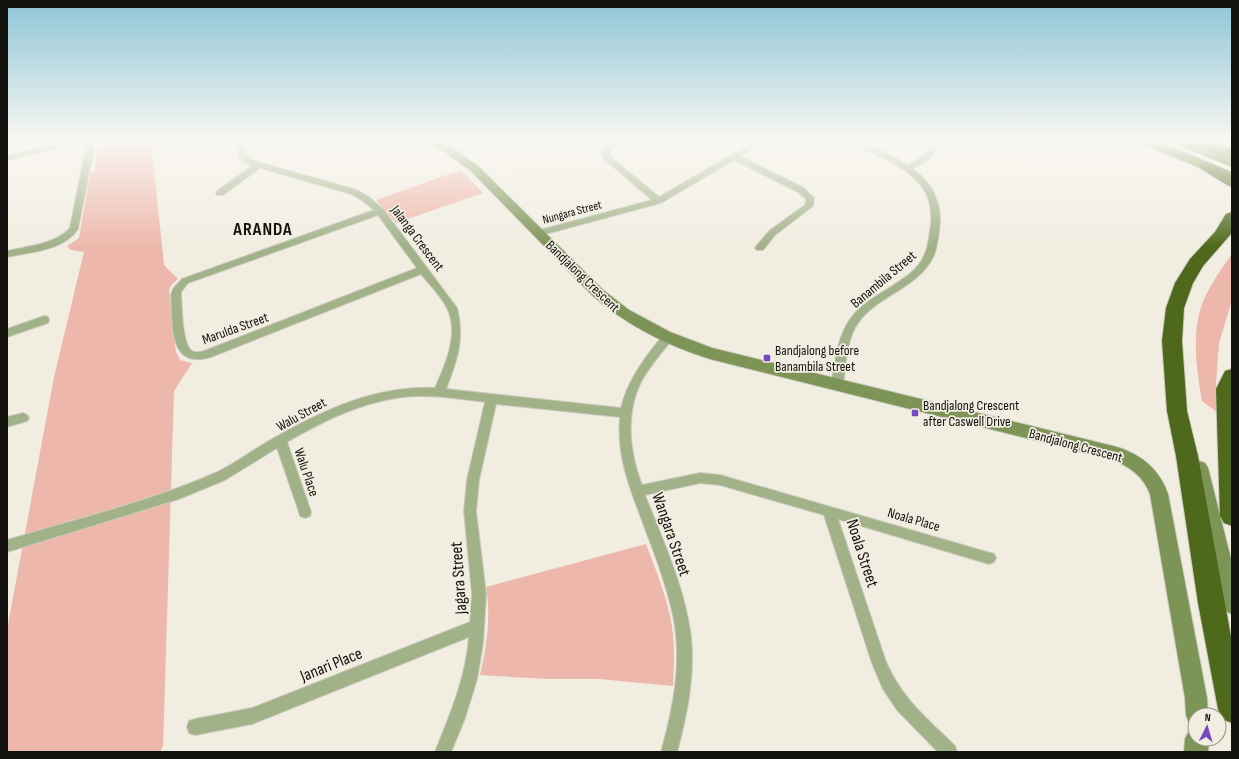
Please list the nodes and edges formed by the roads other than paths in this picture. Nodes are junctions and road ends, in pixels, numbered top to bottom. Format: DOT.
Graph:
graph roads {
  1 [pos="84,176"];
  2 [pos="243,176"];
  3 [pos="296,176"];
  4 [pos="482,176"];
  5 [pos="629,176"];
  6 [pos="701,176"];
  7 [pos="774,176"];
  8 [pos="914,176"];
  9 [pos="1223,176"];
  10 [pos="1232,182"];
  11 [pos="220,193"];
  12 [pos="658,201"];
  13 [pos="380,211"];
  14 [pos="1232,218"];
  15 [pos="1227,232"];
  16 [pos="539,233"];
  17 [pos="760,248"];
  18 [pos="7,254"];
  19 [pos="424,269"];
  20 [pos="44,320"];
  21 [pos="7,334"];
  22 [pos="667,338"];
  23 [pos="1174,372"];
  24 [pos="1232,376"];
  25 [pos="837,384"];
  26 [pos="439,393"];
  27 [pos="492,398"];
  28 [pos="625,413"];
  29 [pos="23,418"];
  30 [pos="7,422"];
  31 [pos="281,442"];
  32 [pos="638,491"];
  33 [pos="829,511"];
  34 [pos="305,512"];
  35 [pos="1232,516"];
  36 [pos="7,546"];
  37 [pos="989,558"];
  38 [pos="1232,604"];
  39 [pos="478,626"];
  40 [pos="1197,707"];
  41 [pos="1232,709"];
  42 [pos="196,727"];
  43 [pos="671,751"];
  44 [pos="442,752"];
  45 [pos="949,752"];
  1 -- 18 [label="street"];
  2 -- 11 [label="street"];
  3 -- 13 [label="street, Jalanga Crescent"];
  4 -- 16 [label="street, Bandjalong Crescent"];
  5 -- 12 [label="street"];
  6 -- 12 [label="street, Nungara Street"];
  7 -- 17 [label="street"];
  8 -- 25 [label="street, Banambila Street"];
  9 -- 10 [label="highway"];
  12 -- 16 [label="street, Nungara Street"];
  13 -- 19 [label="street, Jalanga Crescent"];
  13 -- 19 [label="street, Marulda Street"];
  14 -- 15 [label="highway"];
  15 -- 23 [label="highway"];
  16 -- 22 [label="street, Bandjalong Crescent"];
  19 -- 26 [label="street, Jalanga Crescent"];
  20 -- 21 [label="street"];
  22 -- 25 [label="street, Bandjalong Crescent"];
  22 -- 28 [label="street, Wangara Street"];
  23 -- 38 [label="street"];
  23 -- 41 [label="highway"];
  24 -- 35 [label="highway"];
  25 -- 40 [label="street, Bandjalong Crescent"];
  26 -- 27 [label="street, Walu Street"];
  26 -- 31 [label="street, Walu Street"];
  27 -- 28 [label="street, Walu Street"];
  27 -- 39 [label="street, Jagara Street"];
  28 -- 32 [label="street, Wangara Street"];
  29 -- 30 [label="street"];
  31 -- 34 [label="street, Walu Place"];
  31 -- 36 [label="street, Walu Street"];
  32 -- 33 [label="street, Noala Street"];
  32 -- 43 [label="street, Wangara Street"];
  33 -- 37 [label="street, Noala Place"];
  33 -- 45 [label="street, Noala Street"];
  39 -- 42 [label="street, Janari Place"];
  39 -- 44 [label="street, Jagara Street"];
}
